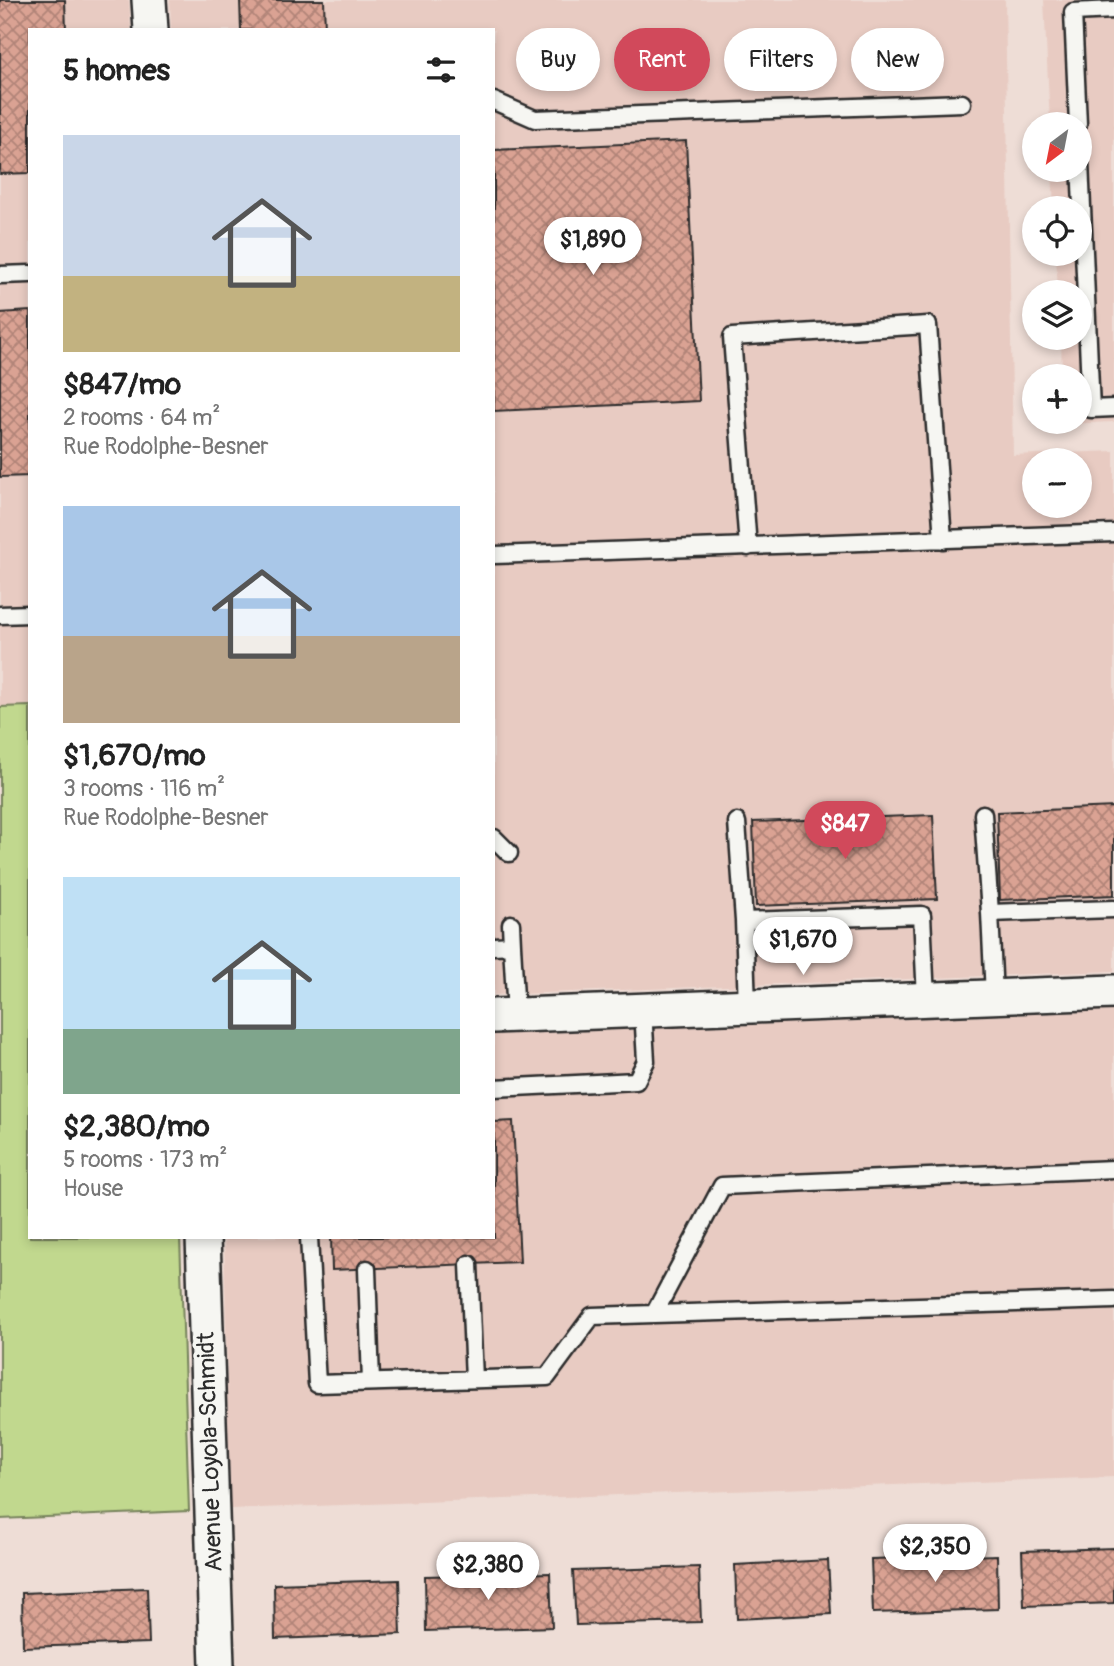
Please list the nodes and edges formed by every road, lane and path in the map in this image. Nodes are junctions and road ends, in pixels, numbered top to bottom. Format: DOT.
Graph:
graph roads {
  1 [pos="149,0"];
  2 [pos="1114,10"];
  3 [pos="151,28"];
  4 [pos="495,101"];
  5 [pos="962,103"];
  6 [pos="1077,112"];
  7 [pos="1081,182"];
  8 [pos="28,274"];
  9 [pos="0,275"];
  10 [pos="1114,408"];
  11 [pos="1114,533"];
  12 [pos="943,540"];
  13 [pos="748,547"];
  14 [pos="495,555"];
  15 [pos="28,614"];
  16 [pos="0,615"];
  17 [pos="983,814"];
  18 [pos="737,822"];
  19 [pos="495,839"];
  20 [pos="509,853"];
  21 [pos="1114,909"];
  22 [pos="990,913"];
  23 [pos="744,921"];
  24 [pos="511,924"];
  25 [pos="512,945"];
  26 [pos="495,946"];
  27 [pos="1114,992"];
  28 [pos="994,996"];
  29 [pos="926,999"];
  30 [pos="747,1006"];
  31 [pos="643,1010"];
  32 [pos="505,1016"];
  33 [pos="495,1088"];
  34 [pos="1114,1169"];
  35 [pos="203,1239"];
  36 [pos="309,1239"];
  37 [pos="469,1264"];
  38 [pos="367,1269"];
  39 [pos="1114,1300"];
  40 [pos="654,1314"];
  41 [pos="474,1379"];
  42 [pos="371,1382"];
  43 [pos="217,1666"];
  1 -- 3 [label="street"];
  2 -- 6 [label="lane"];
  4 -- 5 [label="lane"];
  7 -- 10 [label="lane"];
  8 -- 9 [label="lane"];
  11 -- 12 [label="lane"];
  12 -- 13 [label="lane"];
  12 -- 13 [label="lane"];
  13 -- 14 [label="lane"];
  15 -- 16 [label="lane"];
  17 -- 22 [label="lane"];
  18 -- 23 [label="lane"];
  19 -- 20 [label="lane"];
  21 -- 22 [label="lane"];
  22 -- 28 [label="lane"];
  23 -- 29 [label="lane"];
  23 -- 30 [label="lane"];
  24 -- 25 [label="lane"];
  25 -- 26 [label="lane"];
  25 -- 32 [label="lane"];
  27 -- 28 [label="street"];
  28 -- 29 [label="street"];
  29 -- 30 [label="street"];
  30 -- 31 [label="street"];
  31 -- 32 [label="street"];
  31 -- 33 [label="lane"];
  34 -- 40 [label="lane"];
  35 -- 43 [label="street, Avenue Loyola-Schmidt"];
  36 -- 42 [label="lane"];
  37 -- 41 [label="lane"];
  38 -- 42 [label="lane"];
  39 -- 40 [label="lane"];
  40 -- 41 [label="lane"];
  41 -- 42 [label="lane"];
}
